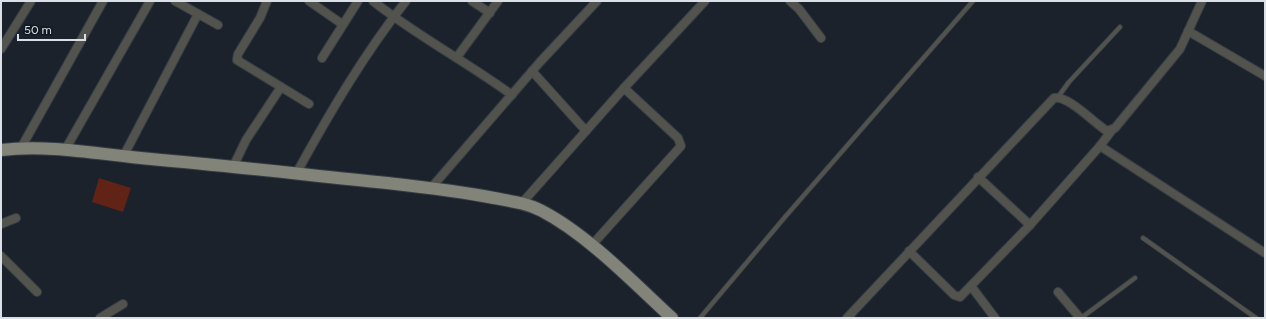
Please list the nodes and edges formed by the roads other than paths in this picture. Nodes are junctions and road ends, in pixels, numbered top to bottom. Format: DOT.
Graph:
graph roads {
  1 [pos="31,1"];
  2 [pos="103,1"];
  3 [pos="150,1"];
  4 [pos="175,1"];
  5 [pos="266,1"];
  6 [pos="309,1"];
  7 [pos="358,1"];
  8 [pos="373,1"];
  9 [pos="406,1"];
  10 [pos="472,1"];
  11 [pos="498,1"];
  12 [pos="597,1"];
  13 [pos="705,1"];
  14 [pos="790,1"];
  15 [pos="973,1"];
  16 [pos="1202,1"];
  17 [pos="490,13"];
  18 [pos="198,14"];
  19 [pos="393,17"];
  20 [pos="342,24"];
  21 [pos="218,25"];
  22 [pos="1120,27"];
  23 [pos="1188,31"];
  24 [pos="821,38"];
  25 [pos="1,49"];
  26 [pos="457,57"];
  27 [pos="322,58"];
  28 [pos="532,71"];
  29 [pos="1265,76"];
  30 [pos="281,87"];
  31 [pos="624,88"];
  32 [pos="512,95"];
  33 [pos="1058,97"];
  34 [pos="309,104"];
  35 [pos="1112,130"];
  36 [pos="586,131"];
  37 [pos="1100,146"];
  38 [pos="22,148"];
  39 [pos="1,150"];
  40 [pos="65,150"];
  41 [pos="123,157"];
  42 [pos="233,166"];
  43 [pos="296,174"];
  44 [pos="978,177"];
  45 [pos="431,188"];
  46 [pos="522,204"];
  47 [pos="16,218"];
  48 [pos="1,224"];
  49 [pos="1030,225"];
  50 [pos="1144,238"];
  51 [pos="591,246"];
  52 [pos="909,251"];
  53 [pos="1265,253"];
  54 [pos="1,256"];
  55 [pos="1135,278"];
  56 [pos="971,286"];
  57 [pos="37,292"];
  58 [pos="1058,292"];
  59 [pos="123,304"];
  60 [pos="100,318"];
  61 [pos="672,318"];
  62 [pos="700,318"];
  63 [pos="847,318"];
  64 [pos="996,318"];
  65 [pos="1080,318"];
  66 [pos="1256,318"];
  1 -- 25 [label="street"];
  2 -- 38 [label="street"];
  3 -- 40 [label="street"];
  4 -- 18 [label="street"];
  5 -- 30 [label="street"];
  6 -- 20 [label="street"];
  7 -- 20 [label="street"];
  8 -- 19 [label="street"];
  9 -- 19 [label="street"];
  10 -- 17 [label="street"];
  11 -- 17 [label="street"];
  12 -- 28 [label="street"];
  13 -- 31 [label="street"];
  14 -- 24 [label="street"];
  15 -- 62 [label="lane"];
  16 -- 23 [label="street"];
  17 -- 26 [label="street"];
  18 -- 21 [label="street"];
  18 -- 41 [label="street"];
  19 -- 26 [label="street"];
  19 -- 43 [label="street"];
  20 -- 27 [label="street"];
  22 -- 33 [label="lane"];
  23 -- 29 [label="street"];
  23 -- 35 [label="street"];
  26 -- 32 [label="street"];
  28 -- 32 [label="street"];
  28 -- 36 [label="street"];
  30 -- 34 [label="street"];
  30 -- 42 [label="street"];
  31 -- 36 [label="street"];
  31 -- 51 [label="street"];
  32 -- 45 [label="street"];
  33 -- 35 [label="street"];
  33 -- 44 [label="street"];
  35 -- 37 [label="street"];
  36 -- 46 [label="street"];
  37 -- 49 [label="street"];
  37 -- 53 [label="street"];
  38 -- 39 [label="main road"];
  38 -- 40 [label="main road"];
  40 -- 41 [label="main road"];
  41 -- 42 [label="main road"];
  42 -- 43 [label="main road"];
  43 -- 45 [label="main road"];
  44 -- 49 [label="street"];
  44 -- 52 [label="street"];
  45 -- 46 [label="main road"];
  46 -- 51 [label="main road"];
  47 -- 48 [label="street"];
  49 -- 56 [label="street"];
  50 -- 66 [label="lane"];
  51 -- 61 [label="main road"];
  52 -- 56 [label="street"];
  52 -- 63 [label="street"];
  54 -- 57 [label="street"];
  55 -- 65 [label="lane"];
  56 -- 64 [label="street"];
  58 -- 65 [label="street"];
  59 -- 60 [label="street"];
}
